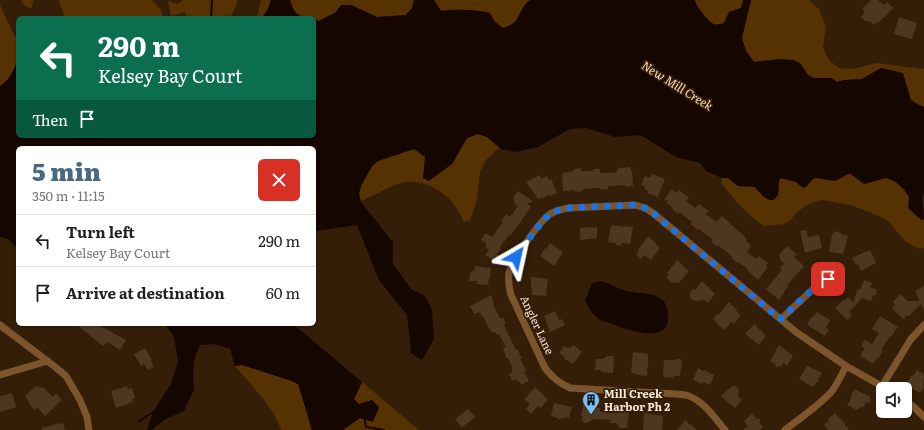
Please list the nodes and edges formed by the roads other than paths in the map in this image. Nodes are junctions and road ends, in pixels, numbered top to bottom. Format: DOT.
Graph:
graph roads {
  1 [pos="828,279"];
  2 [pos="780,319"];
  3 [pos="924,325"];
  4 [pos="0,326"];
  5 [pos="48,361"];
  6 [pos="846,366"];
  7 [pos="0,375"];
  8 [pos="887,382"];
  9 [pos="876,383"];
  10 [pos="912,406"];
  11 [pos="924,417"];
  12 [pos="89,430"];
  13 [pos="725,430"];
  14 [pos="785,430"];
  1 -- 2 [label="street"];
  2 -- 6 [label="street, Angler Lane"];
  2 -- 13 [label="street, Angler Lane"];
  3 -- 8 [label="street"];
  4 -- 5 [label="street"];
  5 -- 7 [label="street"];
  5 -- 12 [label="street"];
  6 -- 9 [label="street, Angler Lane"];
  6 -- 14 [label="street"];
  10 -- 11 [label="street"];
}
